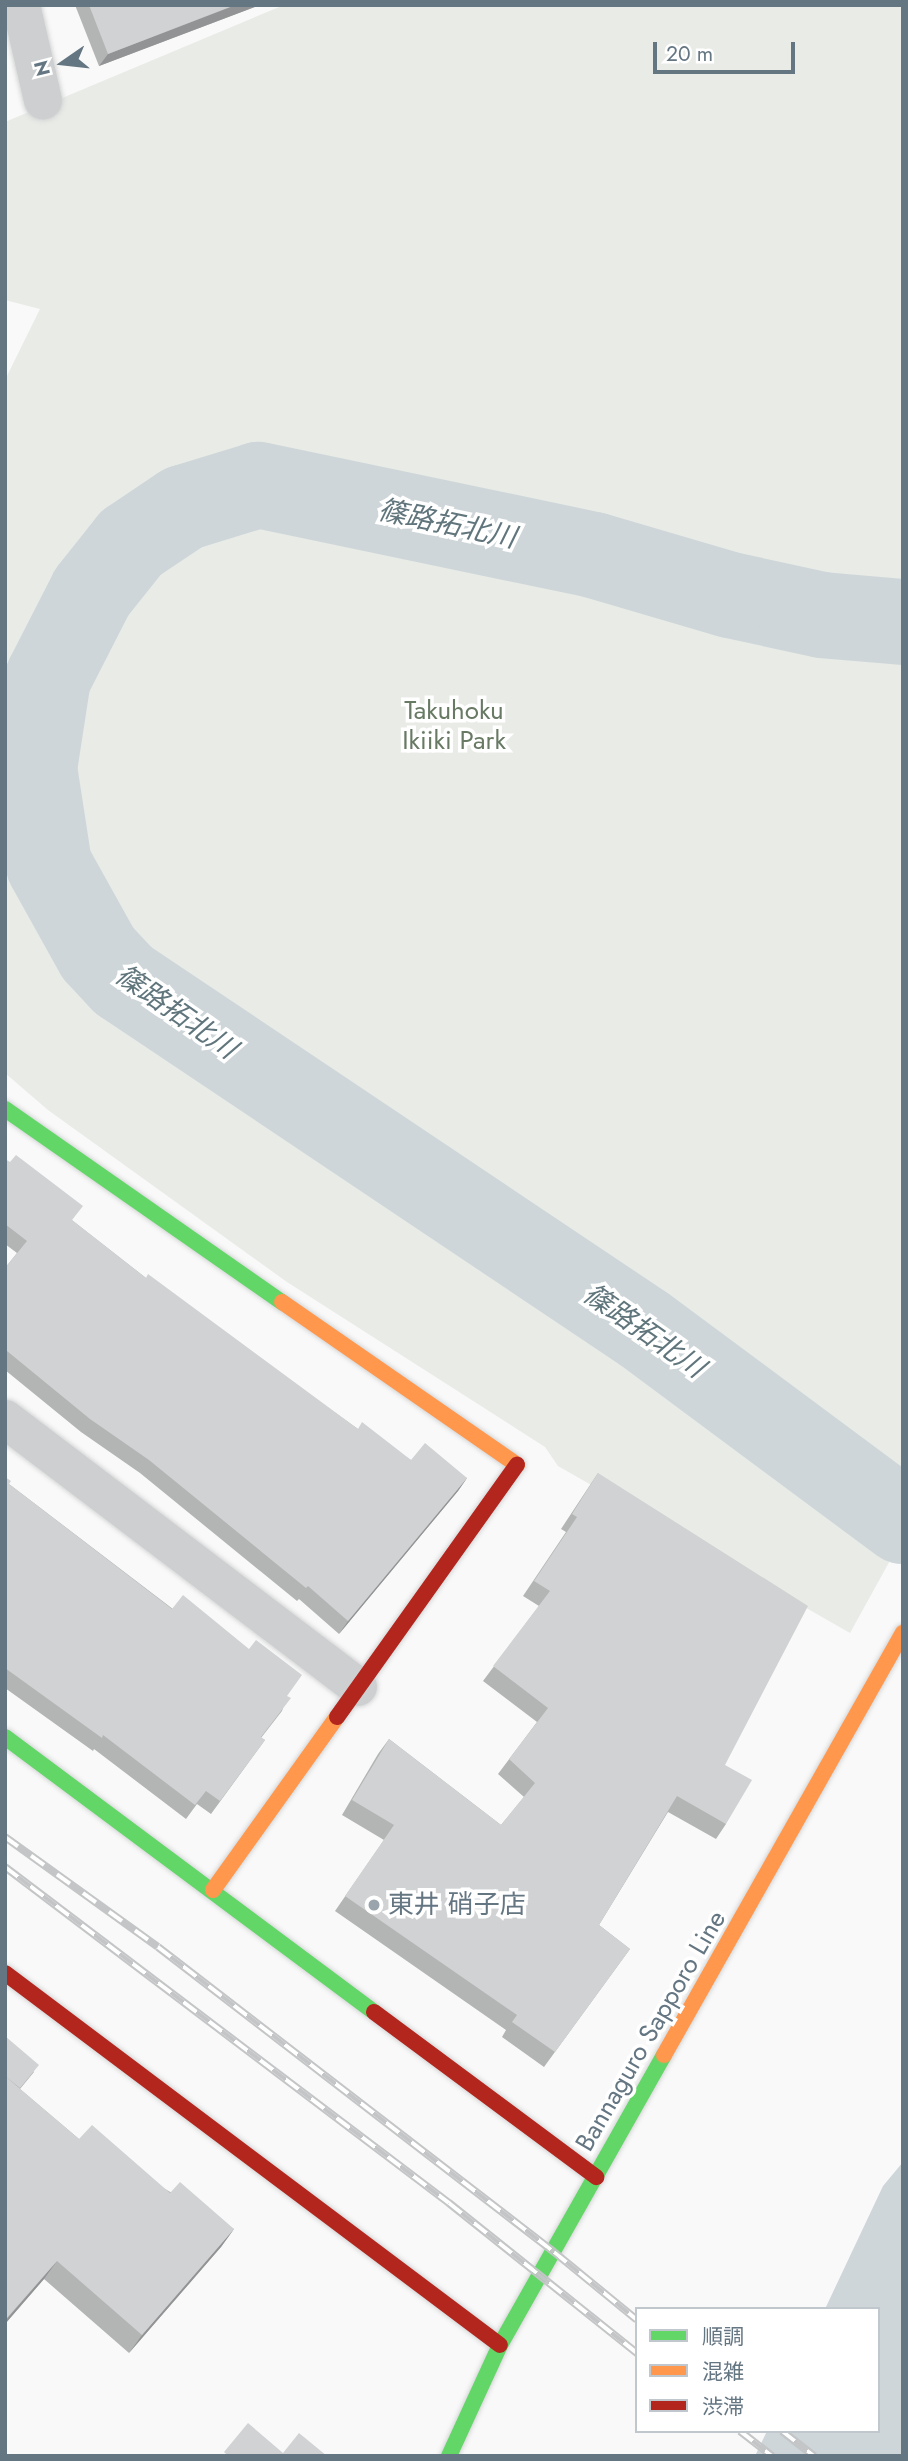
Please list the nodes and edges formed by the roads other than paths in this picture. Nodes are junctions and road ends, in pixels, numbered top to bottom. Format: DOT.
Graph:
graph roads {
  1 [pos="21,5"];
  2 [pos="43,100"];
  3 [pos="5,1109"];
  4 [pos="5,1419"];
  5 [pos="903,1633"];
  6 [pos="358,1687"];
  7 [pos="5,1737"];
  8 [pos="213,1890"];
  9 [pos="5,1973"];
  10 [pos="596,2177"];
  11 [pos="500,2345"];
  12 [pos="449,2456"];
  1 -- 2 [label="street"];
  3 -- 6 [label="street"];
  4 -- 6 [label="street"];
  5 -- 10 [label="street, Bannaguro Sapporo Line"];
  6 -- 8 [label="street"];
  7 -- 8 [label="street"];
  8 -- 10 [label="street"];
  9 -- 11 [label="street"];
  10 -- 11 [label="street, Bannaguro Sapporo Line"];
  11 -- 12 [label="street, Bannaguro Sapporo Line"];
}
